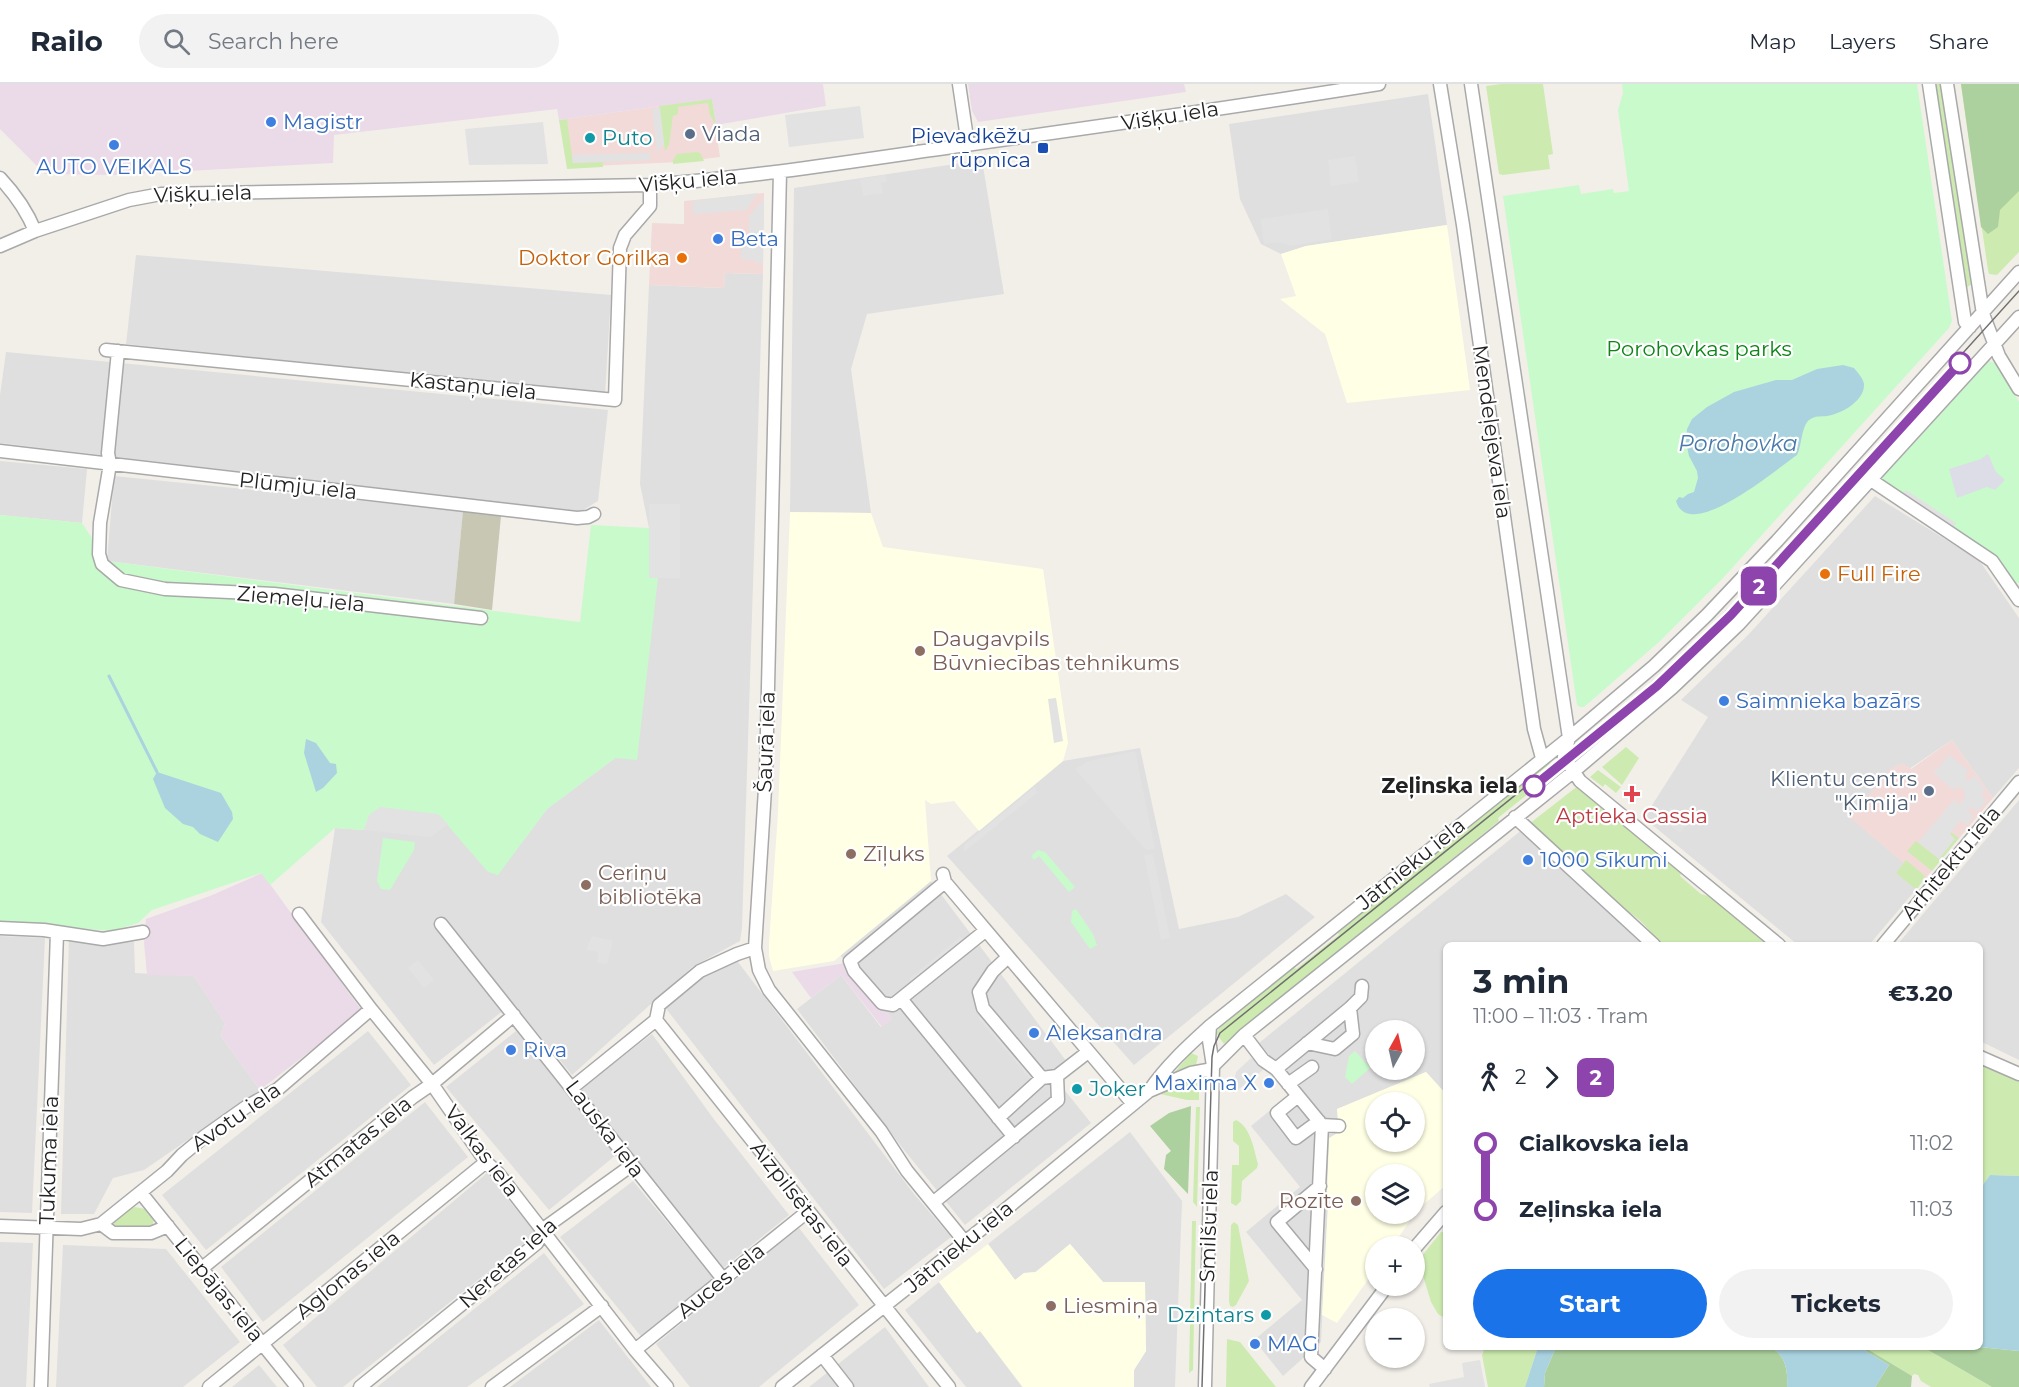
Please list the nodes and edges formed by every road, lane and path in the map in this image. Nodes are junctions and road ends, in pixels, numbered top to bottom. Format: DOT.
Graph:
graph roads {
  1 [pos="959,84"];
  2 [pos="1379,84"];
  3 [pos="1440,84"];
  4 [pos="1471,84"];
  5 [pos="1929,84"];
  6 [pos="1947,84"];
  7 [pos="969,145"];
  8 [pos="780,172"];
  9 [pos="0,178"];
  10 [pos="650,185"];
  11 [pos="35,231"];
  12 [pos="0,246"];
  13 [pos="2019,272"];
  14 [pos="1983,314"];
  15 [pos="2019,317"];
  16 [pos="1987,326"];
  17 [pos="1970,327"];
  18 [pos="1994,344"];
  19 [pos="2019,389"];
  20 [pos="0,451"];
  21 [pos="110,464"];
  22 [pos="1871,480"];
  23 [pos="594,514"];
  24 [pos="2019,600"];
  25 [pos="481,618"];
  26 [pos="1569,738"];
  27 [pos="1564,757"];
  28 [pos="1542,758"];
  29 [pos="1573,772"];
  30 [pos="2019,782"];
  31 [pos="1515,817"];
  32 [pos="299,914"];
  33 [pos="441,924"];
  34 [pos="0,928"];
  35 [pos="985,931"];
  36 [pos="143,932"];
  37 [pos="57,933"];
  38 [pos="1651,942"];
  39 [pos="1775,942"];
  40 [pos="1886,942"];
  41 [pos="755,948"];
  42 [pos="1008,957"];
  43 [pos="1362,986"];
  44 [pos="902,1000"];
  45 [pos="1350,1008"];
  46 [pos="371,1010"];
  47 [pos="514,1015"];
  48 [pos="656,1020"];
  49 [pos="1210,1026"];
  50 [pos="1244,1035"];
  51 [pos="1307,1043"];
  52 [pos="1088,1052"];
  53 [pos="1983,1058"];
  54 [pos="1213,1067"];
  55 [pos="1312,1067"];
  56 [pos="1276,1069"];
  57 [pos="2019,1074"];
  58 [pos="1057,1076"];
  59 [pos="1042,1078"];
  60 [pos="432,1083"];
  61 [pos="1288,1084"];
  62 [pos="573,1087"];
  63 [pos="1149,1091"];
  64 [pos="1298,1096"];
  65 [pos="1133,1104"];
  66 [pos="999,1118"];
  67 [pos="1321,1123"];
  68 [pos="1339,1126"];
  69 [pos="1014,1137"];
  70 [pos="486,1162"];
  71 [pos="632,1165"];
  72 [pos="1320,1186"];
  73 [pos="141,1193"];
  74 [pos="934,1203"];
  75 [pos="807,1212"];
  76 [pos="1443,1216"];
  77 [pos="101,1224"];
  78 [pos="0,1226"];
  79 [pos="168,1226"];
  80 [pos="47,1228"];
  81 [pos="543,1229"];
  82 [pos="1425,1237"];
  83 [pos="965,1242"];
  84 [pos="201,1269"];
  85 [pos="1316,1269"];
  86 [pos="723,1279"];
  87 [pos="1380,1296"];
  88 [pos="602,1306"];
  89 [pos="885,1306"];
  90 [pos="262,1343"];
  91 [pos="635,1350"];
  92 [pos="822,1355"];
  93 [pos="1325,1369"];
  94 [pos="41,1387"];
  95 [pos="209,1387"];
  96 [pos="297,1387"];
  97 [pos="360,1387"];
  98 [pos="492,1387"];
  99 [pos="667,1387"];
  100 [pos="782,1387"];
  101 [pos="847,1387"];
  102 [pos="948,1387"];
  103 [pos="1205,1387"];
  104 [pos="1311,1387"];
  1 -- 7 [label="street"];
  2 -- 7 [label="street, Višķu iela"];
  3 -- 28 [label="street, Mendeļejeva iela"];
  4 -- 26 [label="street, Mendeļejeva iela"];
  5 -- 17 [label="street"];
  6 -- 14 [label="street"];
  7 -- 8 [label="street, Višķu iela"];
  8 -- 10 [label="street, Višķu iela"];
  8 -- 41 [label="street, Šaurā iela"];
  9 -- 11 [label="street"];
  10 -- 11 [label="street, Višķu iela"];
  10 -- 21 [label="street, Kastaņu iela"];
  11 -- 12 [label="street, Višķu iela"];
  13 -- 14 [label="street, Jātnieku iela"];
  14 -- 16 [label="street"];
  14 -- 17 [label="street, Jātnieku iela"];
  15 -- 18 [label="street, Jātnieku iela"];
  16 -- 17 [label="street"];
  16 -- 18 [label="street"];
  17 -- 26 [label="street, Jātnieku iela"];
  18 -- 19 [label="street"];
  18 -- 22 [label="street, Jātnieku iela"];
  20 -- 21 [label="street, Plūmju iela"];
  21 -- 23 [label="street, Plūmju iela"];
  21 -- 25 [label="street, Ziemeļu iela"];
  22 -- 24 [label="street"];
  22 -- 29 [label="street, Jātnieku iela"];
  26 -- 27 [label="street, Mendeļejeva iela"];
  26 -- 28 [label="street, Jātnieku iela"];
  27 -- 28 [label="street"];
  27 -- 29 [label="street"];
  28 -- 49 [label="street, Jātnieku iela"];
  29 -- 31 [label="street, Jātnieku iela"];
  29 -- 39 [label="street"];
  30 -- 40 [label="street, Arhitektu iela"];
  31 -- 38 [label="street"];
  31 -- 50 [label="street, Jātnieku iela"];
  32 -- 46 [label="street, Valkas iela"];
  33 -- 47 [label="street, Lauska iela"];
  34 -- 37 [label="street"];
  35 -- 42 [label="street"];
  35 -- 44 [label="street"];
  35 -- 44 [label="street"];
  36 -- 37 [label="street"];
  37 -- 80 [label="street, Tukuma iela"];
  41 -- 48 [label="street"];
  41 -- 74 [label="street, Šaurā iela"];
  42 -- 52 [label="street"];
  42 -- 59 [label="street"];
  43 -- 45 [label="street"];
  44 -- 66 [label="street"];
  45 -- 51 [label="street"];
  45 -- 51 [label="street"];
  46 -- 60 [label="street, Valkas iela"];
  46 -- 73 [label="street, Avotu iela"];
  47 -- 60 [label="street, Atmatas iela"];
  47 -- 62 [label="street, Lauska iela"];
  48 -- 62 [label="street"];
  48 -- 75 [label="street, Aizpilsētas iela"];
  49 -- 54 [label="street, Smilšu iela"];
  49 -- 63 [label="street, Jātnieku iela"];
  50 -- 54 [label="street, Jātnieku iela"];
  50 -- 56 [label="street"];
  51 -- 56 [label="street"];
  52 -- 58 [label="street"];
  52 -- 65 [label="street"];
  53 -- 57 [label="street"];
  54 -- 63 [label="street, Jātnieku iela"];
  54 -- 103 [label="street, Smilšu iela"];
  55 -- 61 [label="street"];
  56 -- 61 [label="street"];
  58 -- 59 [label="street"];
  58 -- 69 [label="street"];
  59 -- 66 [label="street"];
  60 -- 70 [label="street, Valkas iela"];
  60 -- 84 [label="street, Atmatas iela"];
  61 -- 64 [label="street"];
  62 -- 71 [label="street, Lauska iela"];
  63 -- 65 [label="street, Jātnieku iela"];
  64 -- 67 [label="street"];
  64 -- 67 [label="street"];
  65 -- 83 [label="street, Jātnieku iela"];
  66 -- 69 [label="street"];
  67 -- 68 [label="street"];
  67 -- 72 [label="street"];
  69 -- 74 [label="street"];
  70 -- 81 [label="street, Valkas iela"];
  70 -- 90 [label="street, Aglonas iela"];
  71 -- 81 [label="street, Neretas iela"];
  71 -- 86 [label="street, Lauska iela"];
  72 -- 85 [label="street"];
  72 -- 85 [label="street"];
  73 -- 77 [label="street, Avotu iela"];
  73 -- 79 [label="street, Liepājas iela"];
  74 -- 83 [label="street, Šaurā iela"];
  75 -- 86 [label="street, Auces iela"];
  75 -- 89 [label="street, Aizpilsētas iela"];
  76 -- 82 [label="street"];
  77 -- 79 [label="street, Avotu iela"];
  77 -- 80 [label="street, Avotu iela"];
  78 -- 80 [label="street, Avotu iela"];
  79 -- 84 [label="street, Liepājas iela"];
  80 -- 94 [label="street, Tukuma iela"];
  81 -- 88 [label="street, Valkas iela"];
  81 -- 97 [label="street, Neretas iela"];
  83 -- 89 [label="street, Jātnieku iela"];
  84 -- 90 [label="street, Liepājas iela"];
  85 -- 93 [label="street"];
  86 -- 91 [label="street, Auces iela"];
  87 -- 93 [label="street"];
  88 -- 91 [label="street, Valkas iela"];
  88 -- 98 [label="street"];
  89 -- 92 [label="street, Jātnieku iela"];
  89 -- 102 [label="street, Aizpilsētas iela"];
  90 -- 95 [label="street, Aglonas iela"];
  90 -- 96 [label="street, Liepājas iela"];
  91 -- 99 [label="street, Valkas iela"];
  92 -- 100 [label="street, Jātnieku iela"];
  92 -- 101 [label="street"];
  93 -- 104 [label="street"];
}
